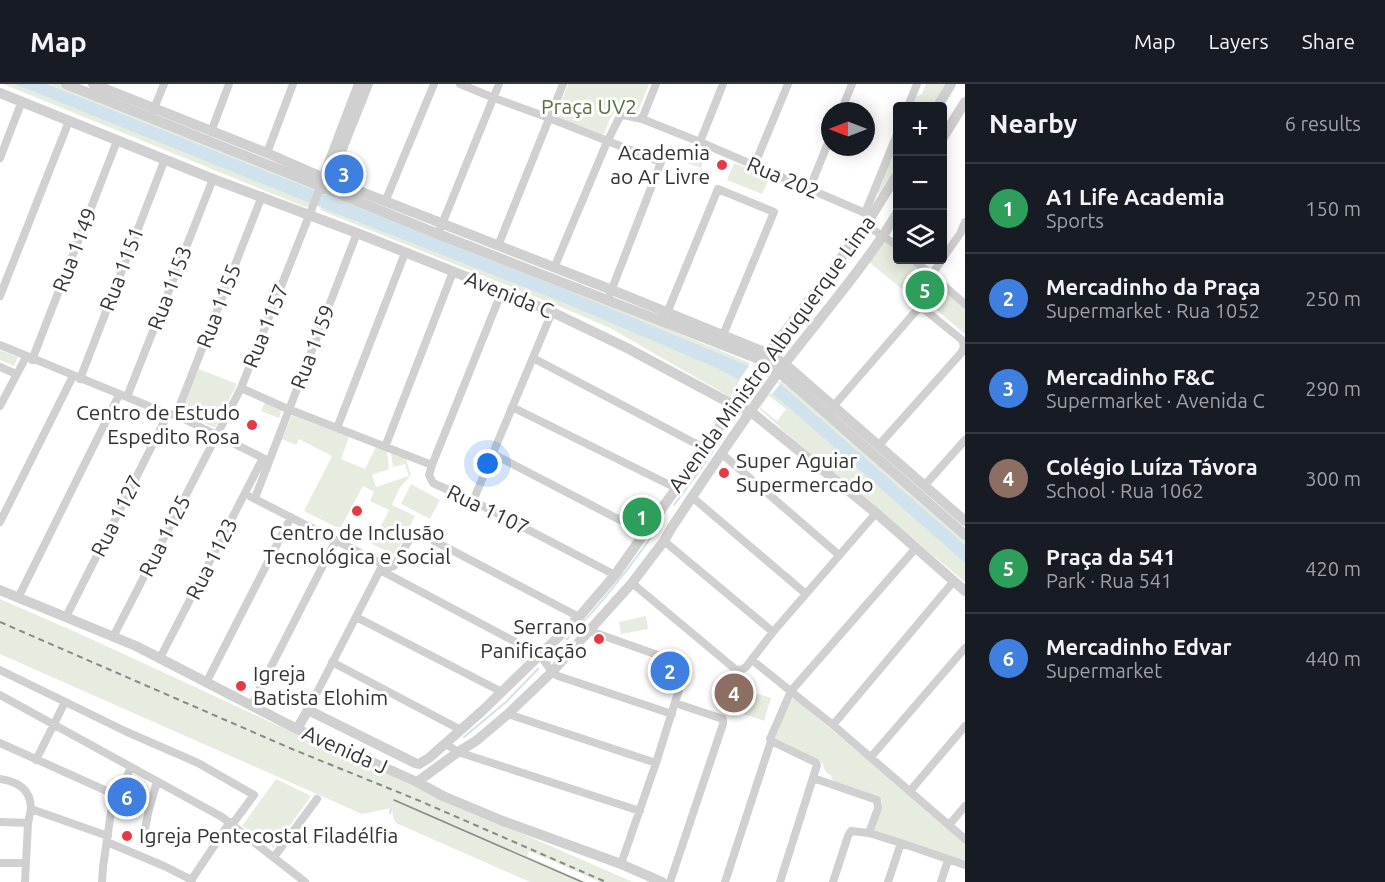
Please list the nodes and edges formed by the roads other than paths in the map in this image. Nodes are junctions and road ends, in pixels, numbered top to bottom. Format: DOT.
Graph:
graph roads {
  1 [pos="66,84"];
  2 [pos="95,84"];
  3 [pos="164,84"];
  4 [pos="229,84"];
  5 [pos="293,84"];
  6 [pos="359,84"];
  7 [pos="368,84"];
  8 [pos="434,84"];
  9 [pos="460,84"];
  10 [pos="500,84"];
  11 [pos="562,84"];
  12 [pos="656,84"];
  13 [pos="723,84"];
  14 [pos="788,84"];
  15 [pos="852,84"];
  16 [pos="917,84"];
  17 [pos="951,84"];
  18 [pos="0,93"];
  19 [pos="494,98"];
  20 [pos="22,101"];
  21 [pos="845,102"];
  22 [pos="910,102"];
  23 [pos="940,102"];
  24 [pos="965,102"];
  25 [pos="152,113"];
  26 [pos="549,118"];
  27 [pos="642,119"];
  28 [pos="69,121"];
  29 [pos="947,131"];
  30 [pos="211,132"];
  31 [pos="117,141"];
  32 [pos="607,142"];
  33 [pos="700,142"];
  34 [pos="893,143"];
  35 [pos="267,153"];
  36 [pos="823,156"];
  37 [pos="0,158"];
  38 [pos="165,159"];
  39 [pos="754,166"];
  40 [pos="213,178"];
  41 [pos="893,179"];
  42 [pos="324,183"];
  43 [pos="809,190"];
  44 [pos="262,196"];
  45 [pos="385,202"];
  46 [pos="311,211"];
  47 [pos="867,218"];
  48 [pos="893,219"];
  49 [pos="965,222"];
  50 [pos="440,229"];
  51 [pos="357,233"];
  52 [pos="962,233"];
  53 [pos="883,236"];
  54 [pos="893,243"];
  55 [pos="498,246"];
  56 [pos="405,252"];
  57 [pos="947,252"];
  58 [pos="919,264"];
  59 [pos="939,264"];
  60 [pos="554,268"];
  61 [pos="453,272"];
  62 [pos="932,274"];
  63 [pos="502,291"];
  64 [pos="609,295"];
  65 [pos="0,296"];
  66 [pos="965,304"];
  67 [pos="552,312"];
  68 [pos="664,317"];
  69 [pos="721,340"];
  70 [pos="0,345"];
  71 [pos="29,358"];
  72 [pos="533,358"];
  73 [pos="766,358"];
  74 [pos="0,367"];
  75 [pos="780,372"];
  76 [pos="16,374"];
  77 [pos="77,378"];
  78 [pos="241,388"];
  79 [pos="123,396"];
  80 [pos="735,405"];
  81 [pos="0,406"];
  82 [pos="512,407"];
  83 [pos="288,409"];
  84 [pos="830,410"];
  85 [pos="750,411"];
  86 [pos="172,415"];
  87 [pos="338,428"];
  88 [pos="217,436"];
  89 [pos="965,440"];
  90 [pos="879,445"];
  91 [pos="385,447"];
  92 [pos="704,448"];
  93 [pos="493,454"];
  94 [pos="722,454"];
  95 [pos="266,460"];
  96 [pos="901,464"];
  97 [pos="432,465"];
  98 [pos="894,473"];
  99 [pos="925,485"];
  100 [pos="676,488"];
  101 [pos="246,494"];
  102 [pos="692,497"];
  103 [pos="255,498"];
  104 [pos="472,501"];
  105 [pos="876,513"];
  106 [pos="658,514"];
  107 [pos="291,517"];
  108 [pos="965,521"];
  109 [pos="0,522"];
  110 [pos="672,527"];
  111 [pos="645,533"];
  112 [pos="965,535"];
  113 [pos="336,540"];
  114 [pos="664,541"];
  115 [pos="915,549"];
  116 [pos="839,555"];
  117 [pos="382,568"];
  118 [pos="615,575"];
  119 [pos="953,582"];
  120 [pos="632,583"];
  121 [pos="0,590"];
  122 [pos="965,591"];
  123 [pos="806,594"];
  124 [pos="19,597"];
  125 [pos="66,617"];
  126 [pos="356,617"];
  127 [pos="579,617"];
  128 [pos="590,631"];
  129 [pos="773,632"];
  130 [pos="113,636"];
  131 [pos="965,648"];
  132 [pos="540,655"];
  133 [pos="160,658"];
  134 [pos="752,660"];
  135 [pos="332,662"];
  136 [pos="0,670"];
  137 [pos="552,672"];
  138 [pos="206,683"];
  139 [pos="791,691"];
  140 [pos="502,692"];
  141 [pos="0,694"];
  142 [pos="66,702"];
  143 [pos="675,703"];
  144 [pos="251,706"];
  145 [pos="308,710"];
  146 [pos="508,714"];
  147 [pos="672,714"];
  148 [pos="53,724"];
  149 [pos="833,725"];
  150 [pos="965,726"];
  151 [pos="297,729"];
  152 [pos="461,730"];
  153 [pos="771,741"];
  154 [pos="0,743"];
  155 [pos="446,744"];
  156 [pos="458,752"];
  157 [pos="871,757"];
  158 [pos="36,760"];
  159 [pos="656,764"];
  160 [pos="131,767"];
  161 [pos="813,778"];
  162 [pos="0,779"];
  163 [pos="157,782"];
  164 [pos="417,782"];
  165 [pos="910,791"];
  166 [pos="118,796"];
  167 [pos="317,799"];
  168 [pos="965,806"];
  169 [pos="31,809"];
  170 [pos="640,811"];
  171 [pos="0,822"];
  172 [pos="230,822"];
  173 [pos="28,823"];
  174 [pos="949,825"];
  175 [pos="145,829"];
  176 [pos="869,833"];
  177 [pos="107,839"];
  178 [pos="965,839"];
  179 [pos="901,843"];
  180 [pos="274,857"];
  181 [pos="948,860"];
  182 [pos="0,863"];
  183 [pos="26,863"];
  184 [pos="621,864"];
  185 [pos="965,865"];
  186 [pos="191,881"];
  187 [pos="25,882"];
  188 [pos="102,882"];
  189 [pos="305,882"];
  190 [pos="662,882"];
  191 [pos="670,882"];
  192 [pos="725,882"];
  193 [pos="780,882"];
  194 [pos="833,882"];
  195 [pos="888,882"];
  196 [pos="940,882"];
  1 -- 25 [label="street, Avenida C"];
  2 -- 25 [label="street, Avenida C"];
  3 -- 25 [label="street"];
  4 -- 30 [label="street"];
  5 -- 35 [label="street"];
  6 -- 42 [label="street"];
  7 -- 42 [label="street"];
  8 -- 45 [label="street"];
  9 -- 19 [label="street"];
  10 -- 19 [label="street"];
  11 -- 26 [label="street"];
  12 -- 27 [label="street"];
  13 -- 33 [label="street"];
  14 -- 39 [label="street"];
  15 -- 21 [label="street"];
  16 -- 22 [label="street"];
  17 -- 23 [label="street"];
  18 -- 20 [label="street, Avenida C"];
  19 -- 26 [label="street"];
  19 -- 50 [label="street"];
  20 -- 28 [label="street, Avenida C"];
  20 -- 37 [label="street"];
  24 -- 29 [label="street"];
  25 -- 30 [label="street, Avenida C"];
  25 -- 42 [label="street, Avenida C"];
  26 -- 32 [label="street"];
  26 -- 55 [label="street"];
  27 -- 32 [label="street, Rua 202"];
  27 -- 33 [label="street, Rua 202"];
  28 -- 31 [label="street, Avenida C"];
  28 -- 65 [label="street"];
  30 -- 35 [label="street, Avenida C"];
  31 -- 38 [label="street, Avenida C"];
  31 -- 71 [label="street, Rua 1149"];
  32 -- 60 [label="street"];
  32 -- 64 [label="street"];
  33 -- 39 [label="street, Rua 202"];
  34 -- 47 [label="street"];
  35 -- 42 [label="street, Avenida C"];
  36 -- 43 [label="street"];
  38 -- 40 [label="street, Avenida C"];
  38 -- 77 [label="street, Rua 1151"];
  39 -- 43 [label="street, Rua 202"];
  40 -- 44 [label="street, Avenida C"];
  40 -- 79 [label="street, Rua 1153"];
  41 -- 47 [label="street, Avenida Ministro Albuquerque Lima"];
  42 -- 45 [label="street, Avenida C"];
  42 -- 46 [label="street, Rua 1157"];
  42 -- 50 [label="street, Avenida C"];
  43 -- 47 [label="street, Rua 202"];
  44 -- 46 [label="street, Avenida C"];
  44 -- 86 [label="street, Rua 1155"];
  45 -- 50 [label="street, Avenida C"];
  46 -- 51 [label="street, Avenida C"];
  46 -- 78 [label="street, Rua 1157"];
  47 -- 53 [label="street, Rua 202"];
  47 -- 73 [label="street, Avenida Ministro Albuquerque Lima"];
  48 -- 53 [label="street, Avenida Ministro Albuquerque Lima"];
  49 -- 52 [label="street"];
  50 -- 55 [label="street, Avenida C"];
  50 -- 64 [label="street, Avenida C"];
  51 -- 56 [label="street, Avenida C"];
  51 -- 83 [label="street, Rua 1159"];
  52 -- 57 [label="street"];
  53 -- 54 [label="street, Rua 202"];
  53 -- 75 [label="street, Avenida Ministro Albuquerque Lima"];
  55 -- 60 [label="street, Avenida C"];
  56 -- 61 [label="street, Avenida C"];
  56 -- 87 [label="street"];
  58 -- 62 [label="street"];
  59 -- 62 [label="street"];
  60 -- 64 [label="street, Avenida C"];
  61 -- 63 [label="street, Avenida C"];
  61 -- 91 [label="street"];
  62 -- 66 [label="street"];
  63 -- 67 [label="street, Avenida C"];
  63 -- 97 [label="street"];
  64 -- 68 [label="street, Avenida C"];
  67 -- 72 [label="street"];
  67 -- 80 [label="street, Avenida C"];
  68 -- 69 [label="street, Avenida C"];
  68 -- 69 [label="street"];
  69 -- 73 [label="street, Avenida C"];
  70 -- 71 [label="street"];
  71 -- 76 [label="street, Rua 1149"];
  71 -- 77 [label="street"];
  72 -- 82 [label="street"];
  72 -- 92 [label="street"];
  73 -- 75 [label="street, Avenida C"];
  73 -- 80 [label="street, Avenida Ministro Albuquerque Lima"];
  74 -- 76 [label="street"];
  75 -- 84 [label="street, Avenida C"];
  75 -- 85 [label="street, Avenida Ministro Albuquerque Lima"];
  76 -- 81 [label="street, Rua 1149"];
  77 -- 79 [label="street"];
  77 -- 109 [label="street, Rua 1151"];
  78 -- 83 [label="street, Rua 1107"];
  78 -- 88 [label="street, Rua 1157"];
  79 -- 86 [label="street"];
  79 -- 124 [label="street, Rua 1153"];
  80 -- 85 [label="street, Avenida C"];
  80 -- 92 [label="street, Avenida Ministro Albuquerque Lima"];
  82 -- 93 [label="street"];
  82 -- 100 [label="street"];
  83 -- 87 [label="street, Rua 1107"];
  83 -- 95 [label="street, Rua 1159"];
  84 -- 90 [label="street, Avenida C"];
  84 -- 90 [label="street"];
  84 -- 98 [label="street, Avenida C"];
  85 -- 94 [label="street, Avenida Ministro Albuquerque Lima"];
  85 -- 105 [label="street, Avenida C"];
  86 -- 88 [label="street"];
  86 -- 125 [label="street, Rua 1127"];
  87 -- 91 [label="street, Rua 1107"];
  88 -- 95 [label="street"];
  88 -- 130 [label="street, Rua 1125"];
  89 -- 99 [label="street"];
  90 -- 96 [label="street, Avenida C"];
  91 -- 97 [label="street, Rua 1107"];
  92 -- 100 [label="street, Avenida Ministro Albuquerque Lima"];
  93 -- 104 [label="street"];
  93 -- 111 [label="street"];
  94 -- 102 [label="street, Avenida Ministro Albuquerque Lima"];
  94 -- 116 [label="street"];
  95 -- 101 [label="street, Rua 1123"];
  95 -- 103 [label="street, Rua 1159"];
  96 -- 98 [label="street"];
  96 -- 99 [label="street, Avenida C"];
  97 -- 104 [label="street, Rua 1107"];
  98 -- 112 [label="street, Avenida C"];
  99 -- 108 [label="street, Avenida C"];
  100 -- 106 [label="street, Avenida Ministro Albuquerque Lima"];
  101 -- 103 [label="street"];
  101 -- 133 [label="street, Rua 1123"];
  102 -- 110 [label="street, Avenida Ministro Albuquerque Lima"];
  102 -- 123 [label="street"];
  103 -- 107 [label="street"];
  104 -- 118 [label="street, Rua 1107"];
  105 -- 115 [label="street, Avenida C"];
  105 -- 116 [label="street"];
  106 -- 110 [label="street"];
  106 -- 111 [label="street, Avenida Ministro Albuquerque Lima"];
  107 -- 113 [label="street"];
  107 -- 138 [label="street"];
  110 -- 114 [label="street, Avenida Ministro Albuquerque Lima"];
  111 -- 118 [label="street, Avenida Ministro Albuquerque Lima"];
  113 -- 117 [label="street"];
  113 -- 144 [label="street"];
  114 -- 120 [label="street, Avenida Ministro Albuquerque Lima"];
  114 -- 129 [label="street"];
  115 -- 119 [label="street, Avenida C"];
  115 -- 139 [label="street"];
  116 -- 123 [label="street"];
  117 -- 126 [label="street"];
  117 -- 127 [label="street"];
  117 -- 132 [label="street"];
  118 -- 127 [label="street, Avenida Ministro Albuquerque Lima"];
  119 -- 122 [label="street, Avenida C"];
  119 -- 149 [label="street"];
  120 -- 128 [label="street, Avenida Ministro Albuquerque Lima"];
  120 -- 134 [label="street"];
  121 -- 124 [label="street, Avenida J"];
  123 -- 129 [label="street"];
  124 -- 125 [label="street, Avenida J"];
  125 -- 130 [label="street, Avenida J"];
  126 -- 135 [label="street"];
  126 -- 140 [label="street"];
  127 -- 132 [label="street, Avenida Ministro Albuquerque Lima"];
  128 -- 137 [label="street, Avenida Ministro Albuquerque Lima"];
  128 -- 143 [label="street"];
  129 -- 134 [label="street"];
  130 -- 133 [label="street, Avenida J"];
  131 -- 157 [label="street"];
  132 -- 137 [label="street"];
  132 -- 140 [label="street, Avenida Ministro Albuquerque Lima"];
  133 -- 138 [label="street, Avenida J"];
  134 -- 139 [label="street"];
  135 -- 145 [label="street"];
  135 -- 152 [label="street"];
  136 -- 142 [label="street"];
  137 -- 146 [label="street, Avenida Ministro Albuquerque Lima"];
  137 -- 147 [label="street"];
  138 -- 144 [label="street, Avenida J"];
  139 -- 149 [label="street"];
  139 -- 153 [label="street"];
  140 -- 152 [label="street, Avenida Ministro Albuquerque Lima"];
  141 -- 148 [label="street"];
  142 -- 148 [label="street"];
  142 -- 172 [label="street"];
  143 -- 147 [label="street"];
  143 -- 191 [label="street"];
  144 -- 151 [label="street, Avenida J"];
  145 -- 151 [label="street"];
  145 -- 155 [label="street, Avenida Ministro Albuquerque Lima"];
  146 -- 156 [label="street, Avenida Ministro Albuquerque Lima"];
  146 -- 159 [label="street"];
  147 -- 159 [label="street"];
  148 -- 158 [label="street"];
  148 -- 160 [label="street"];
  149 -- 157 [label="street"];
  150 -- 165 [label="street"];
  151 -- 164 [label="street, Avenida J"];
  152 -- 155 [label="street, Avenida Ministro Albuquerque Lima"];
  153 -- 161 [label="street"];
  153 -- 192 [label="street"];
  154 -- 158 [label="street"];
  155 -- 156 [label="street"];
  156 -- 164 [label="street, Avenida Ministro Albuquerque Lima"];
  156 -- 170 [label="street"];
  157 -- 165 [label="street"];
  158 -- 166 [label="street"];
  159 -- 170 [label="street"];
  160 -- 163 [label="street"];
  160 -- 166 [label="street"];
  161 -- 176 [label="street"];
  161 -- 193 [label="street"];
  162 -- 169 [label="street"];
  163 -- 172 [label="street"];
  163 -- 175 [label="street"];
  164 -- 184 [label="street, Avenida J"];
  165 -- 174 [label="street"];
  166 -- 177 [label="street"];
  167 -- 180 [label="street"];
  168 -- 174 [label="street"];
  169 -- 173 [label="street"];
  169 -- 177 [label="street"];
  170 -- 184 [label="street"];
  171 -- 173 [label="street"];
  172 -- 180 [label="street"];
  172 -- 186 [label="street"];
  173 -- 183 [label="street"];
  174 -- 178 [label="street"];
  176 -- 179 [label="street"];
  176 -- 194 [label="street"];
  177 -- 186 [label="street"];
  177 -- 188 [label="street"];
  179 -- 181 [label="street"];
  179 -- 195 [label="street"];
  180 -- 189 [label="street"];
  181 -- 185 [label="street"];
  181 -- 196 [label="street"];
  182 -- 183 [label="street"];
  183 -- 187 [label="street"];
  184 -- 190 [label="street, Avenida J"];
}
